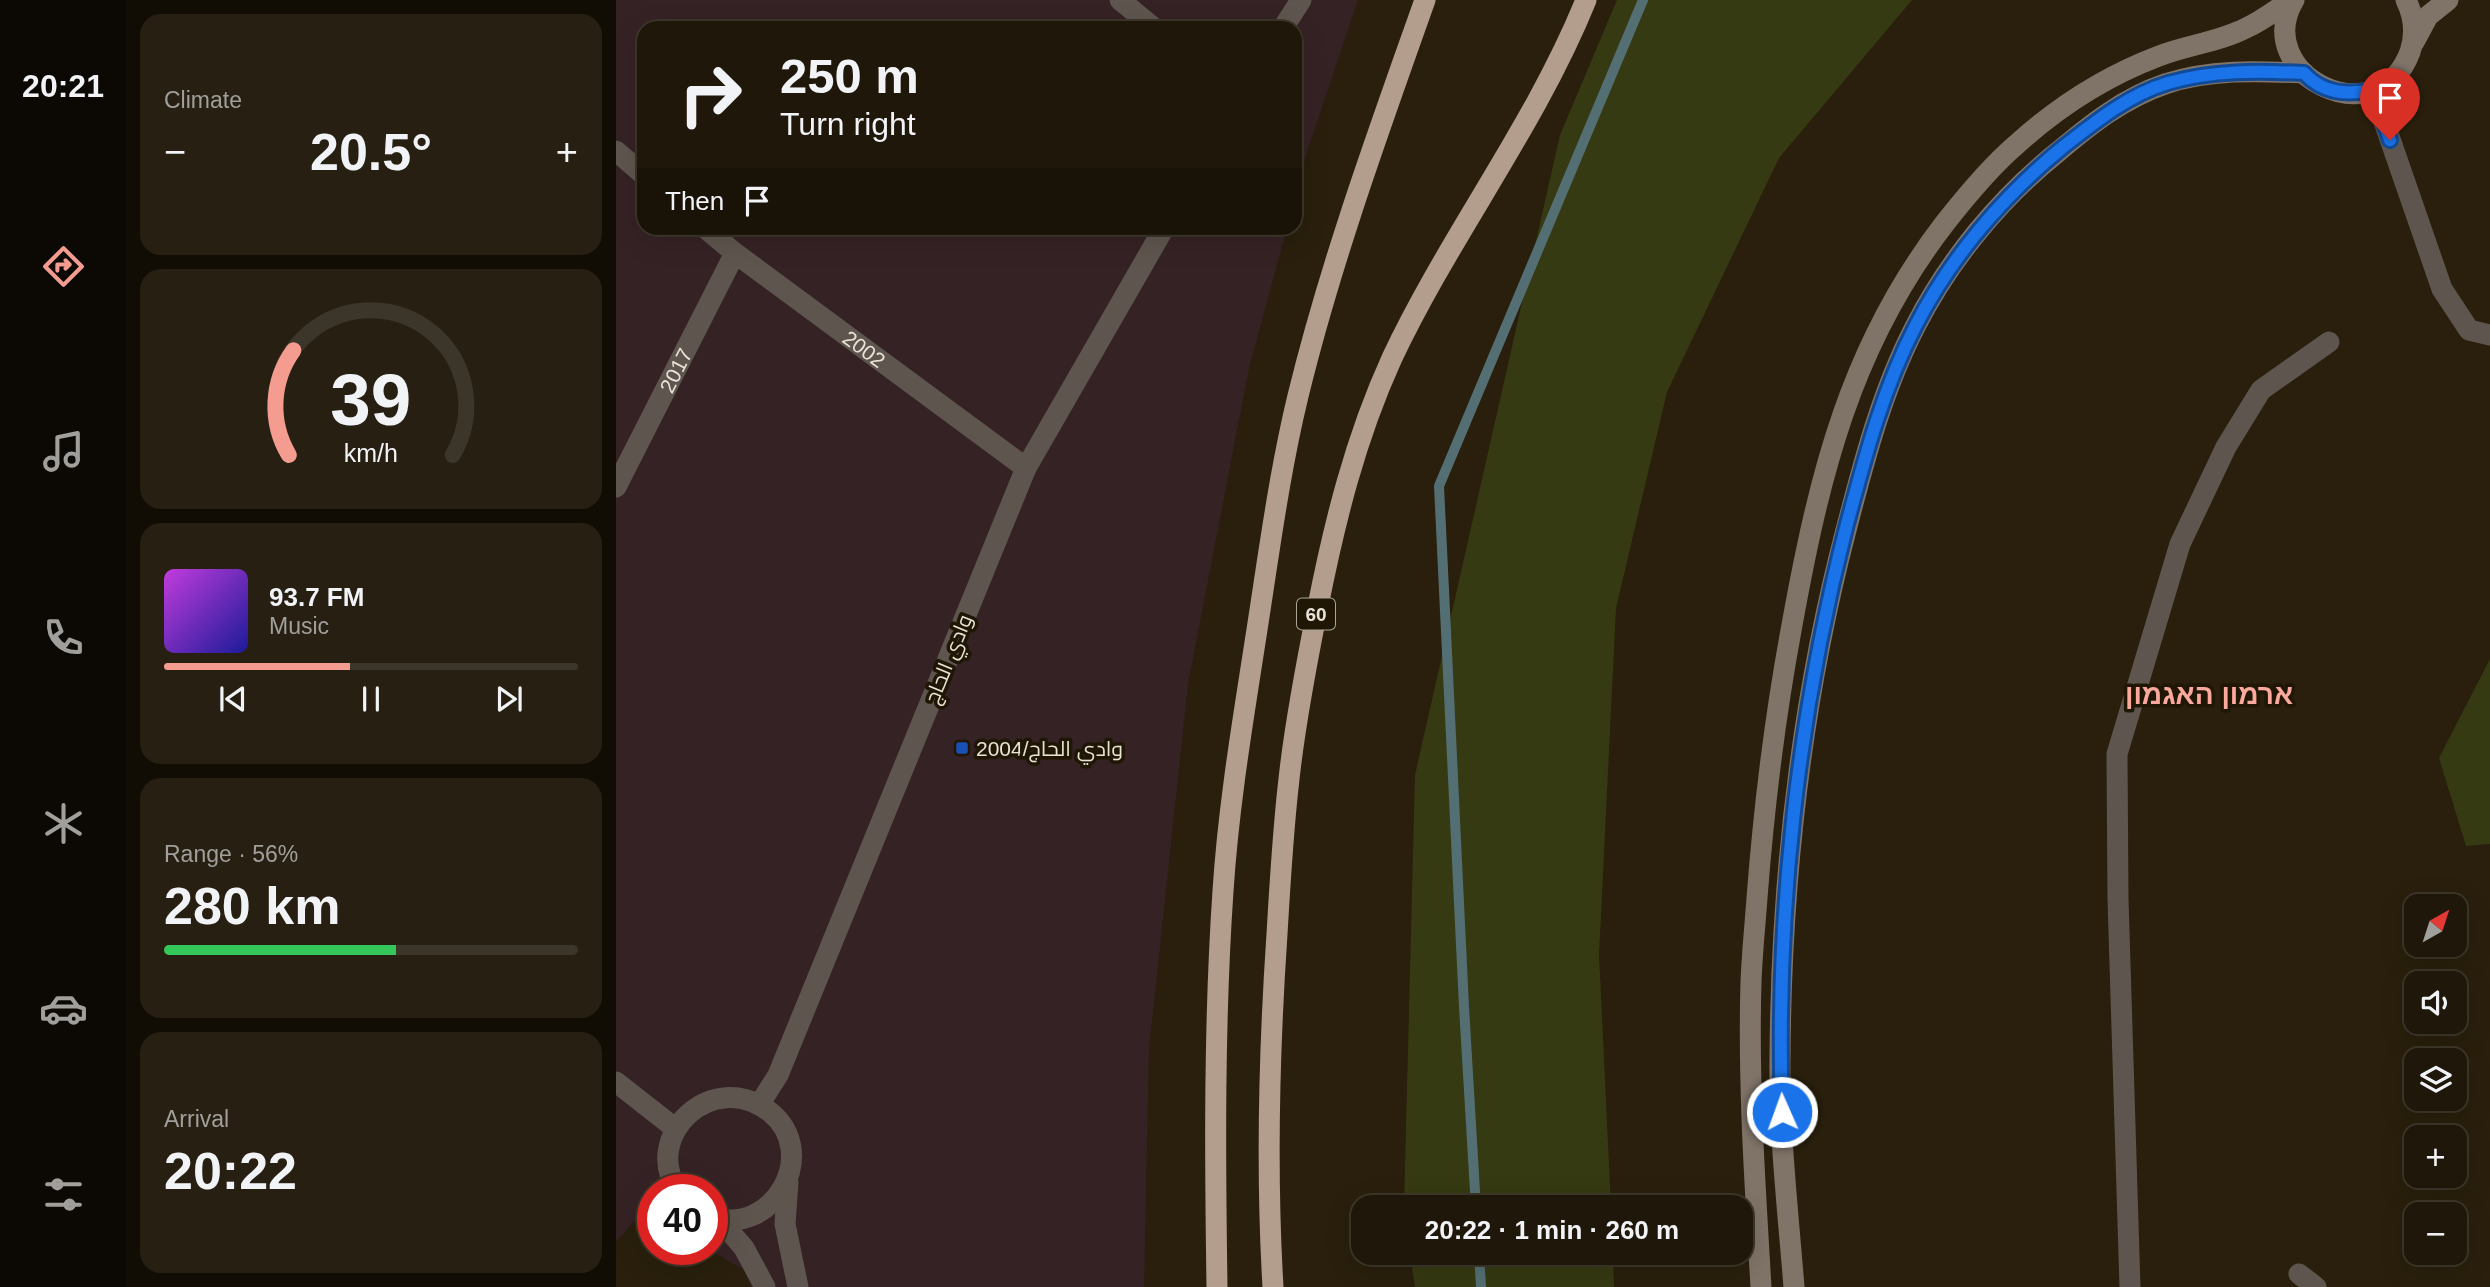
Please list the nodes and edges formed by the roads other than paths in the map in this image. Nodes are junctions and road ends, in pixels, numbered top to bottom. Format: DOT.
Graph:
graph roads {
  1 [pos="1120,0"];
  2 [pos="1301,0"];
  3 [pos="1425,0"];
  4 [pos="1586,0"];
  5 [pos="2293,0"];
  6 [pos="2406,0"];
  7 [pos="2448,0"];
  8 [pos="1146,21"];
  9 [pos="1288,21"];
  10 [pos="2413,44"];
  11 [pos="2304,73"];
  12 [pos="2373,90"];
  13 [pos="616,151"];
  14 [pos="637,169"];
  15 [pos="713,235"];
  16 [pos="1160,235"];
  17 [pos="735,254"];
  18 [pos="2490,335"];
  19 [pos="2329,342"];
  20 [pos="1026,468"];
  21 [pos="616,486"];
  22 [pos="616,1082"];
  23 [pos="759,1105"];
  24 [pos="676,1129"];
  25 [pos="672,1174"];
  26 [pos="788,1181"];
  27 [pos="728,1218"];
  28 [pos="728,1231"];
  29 [pos="765,1287"];
  30 [pos="797,1287"];
  31 [pos="1217,1287"];
  32 [pos="1273,1287"];
  33 [pos="1761,1287"];
  34 [pos="1794,1287"];
  35 [pos="2130,1287"];
  1 -- 8 [label="street"];
  2 -- 9 [label="street"];
  3 -- 31 [label="highway"];
  4 -- 32 [label="highway, 60"];
  5 -- 11 [label="street"];
  5 -- 33 [label="street"];
  6 -- 10 [label="street"];
  7 -- 10 [label="street"];
  10 -- 12 [label="street"];
  11 -- 12 [label="street"];
  11 -- 34 [label="street"];
  12 -- 18 [label="street"];
  13 -- 14 [label="street"];
  15 -- 17 [label="street, 2002"];
  16 -- 20 [label="street, وادي الحاج"];
  17 -- 20 [label="street, 2002"];
  17 -- 21 [label="street, 2017"];
  19 -- 35 [label="street"];
  20 -- 23 [label="street, وادي الحاج"];
  22 -- 24 [label="street"];
  23 -- 24 [label="street"];
  23 -- 26 [label="street"];
  24 -- 25 [label="street"];
  26 -- 27 [label="street"];
  26 -- 30 [label="street"];
  28 -- 29 [label="street"];
}
